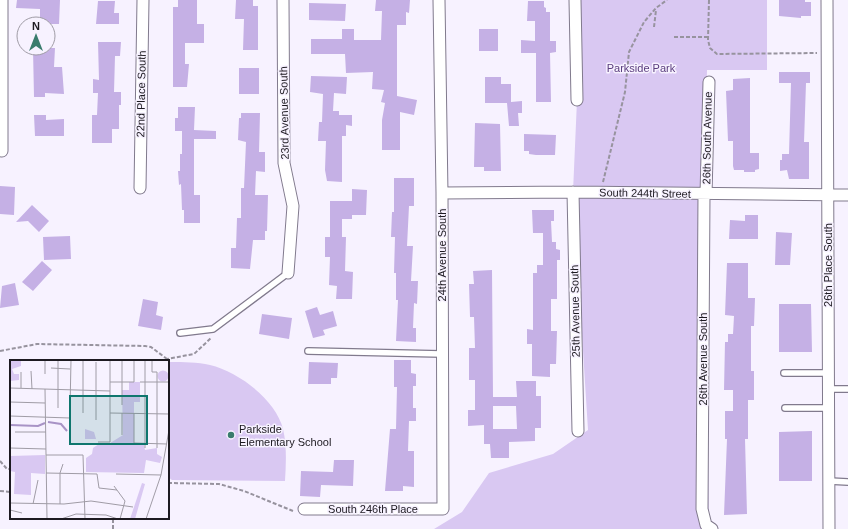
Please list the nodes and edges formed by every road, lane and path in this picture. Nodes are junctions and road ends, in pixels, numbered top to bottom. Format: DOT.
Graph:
graph roads {
  1 [pos="2,0"];
  2 [pos="143,0"];
  3 [pos="283,0"];
  4 [pos="439,0"];
  5 [pos="576,0"];
  6 [pos="667,0"];
  7 [pos="709,0"];
  8 [pos="827,0"];
  9 [pos="656,8"];
  10 [pos="654,27"];
  11 [pos="674,37"];
  12 [pos="708,37"];
  13 [pos="827,53"];
  14 [pos="709,82"];
  15 [pos="577,100"];
  16 [pos="2,151"];
  17 [pos="140,188"];
  18 [pos="573,192"];
  19 [pos="602,192"];
  20 [pos="442,193"];
  21 [pos="705,194"];
  22 [pos="828,195"];
  23 [pos="848,195"];
  24 [pos="288,273"];
  25 [pos="213,329"];
  26 [pos="180,333"];
  27 [pos="0,351"];
  28 [pos="308,351"];
  29 [pos="442,354"];
  30 [pos="167,360"];
  31 [pos="784,373"];
  32 [pos="828,373"];
  33 [pos="828,389"];
  34 [pos="848,389"];
  35 [pos="785,408"];
  36 [pos="828,408"];
  37 [pos="578,431"];
  38 [pos="0,460"];
  39 [pos="10,469"];
  40 [pos="829,481"];
  41 [pos="848,482"];
  42 [pos="0,491"];
  43 [pos="10,492"];
  44 [pos="304,509"];
  45 [pos="443,509"];
  46 [pos="709,527"];
  47 [pos="829,529"];
  1 -- 16 [label="street"];
  2 -- 17 [label="street, 22nd Place South"];
  3 -- 24 [label="street, 23rd Avenue South"];
  4 -- 20 [label="street, 24th Avenue South"];
  5 -- 15 [label="street"];
  6 -- 9 [label="path"];
  7 -- 12 [label="path"];
  8 -- 13 [label="street, 26th Place South"];
  9 -- 10 [label="path"];
  9 -- 19 [label="path"];
  11 -- 12 [label="path"];
  12 -- 13 [label="path"];
  13 -- 22 [label="street, 26th Place South"];
  14 -- 21 [label="street, 26th South Avenue"];
  18 -- 19 [label="street, South 244th Street"];
  18 -- 20 [label="street, South 244th Street"];
  18 -- 37 [label="street, 25th Avenue South"];
  19 -- 21 [label="street, South 244th Street"];
  20 -- 29 [label="street, 24th Avenue South"];
  21 -- 22 [label="street, South 244th Street"];
  21 -- 46 [label="street, 26th Avenue South"];
  22 -- 23 [label="street, South 244th Street"];
  22 -- 32 [label="street, 26th Place South"];
  24 -- 25 [label="lane"];
  25 -- 26 [label="lane"];
  25 -- 30 [label="path"];
  27 -- 30 [label="path"];
  28 -- 29 [label="lane"];
  29 -- 45 [label="street, 24th Avenue South"];
  31 -- 32 [label="lane"];
  32 -- 33 [label="street, 26th Place South"];
  33 -- 34 [label="lane"];
  33 -- 36 [label="street, 26th Place South"];
  35 -- 36 [label="lane"];
  36 -- 40 [label="street, 26th Place South"];
  38 -- 39 [label="path"];
  40 -- 41 [label="lane"];
  40 -- 47 [label="street, 26th Place South"];
  42 -- 43 [label="path"];
  44 -- 45 [label="street, South 246th Place"];
}
